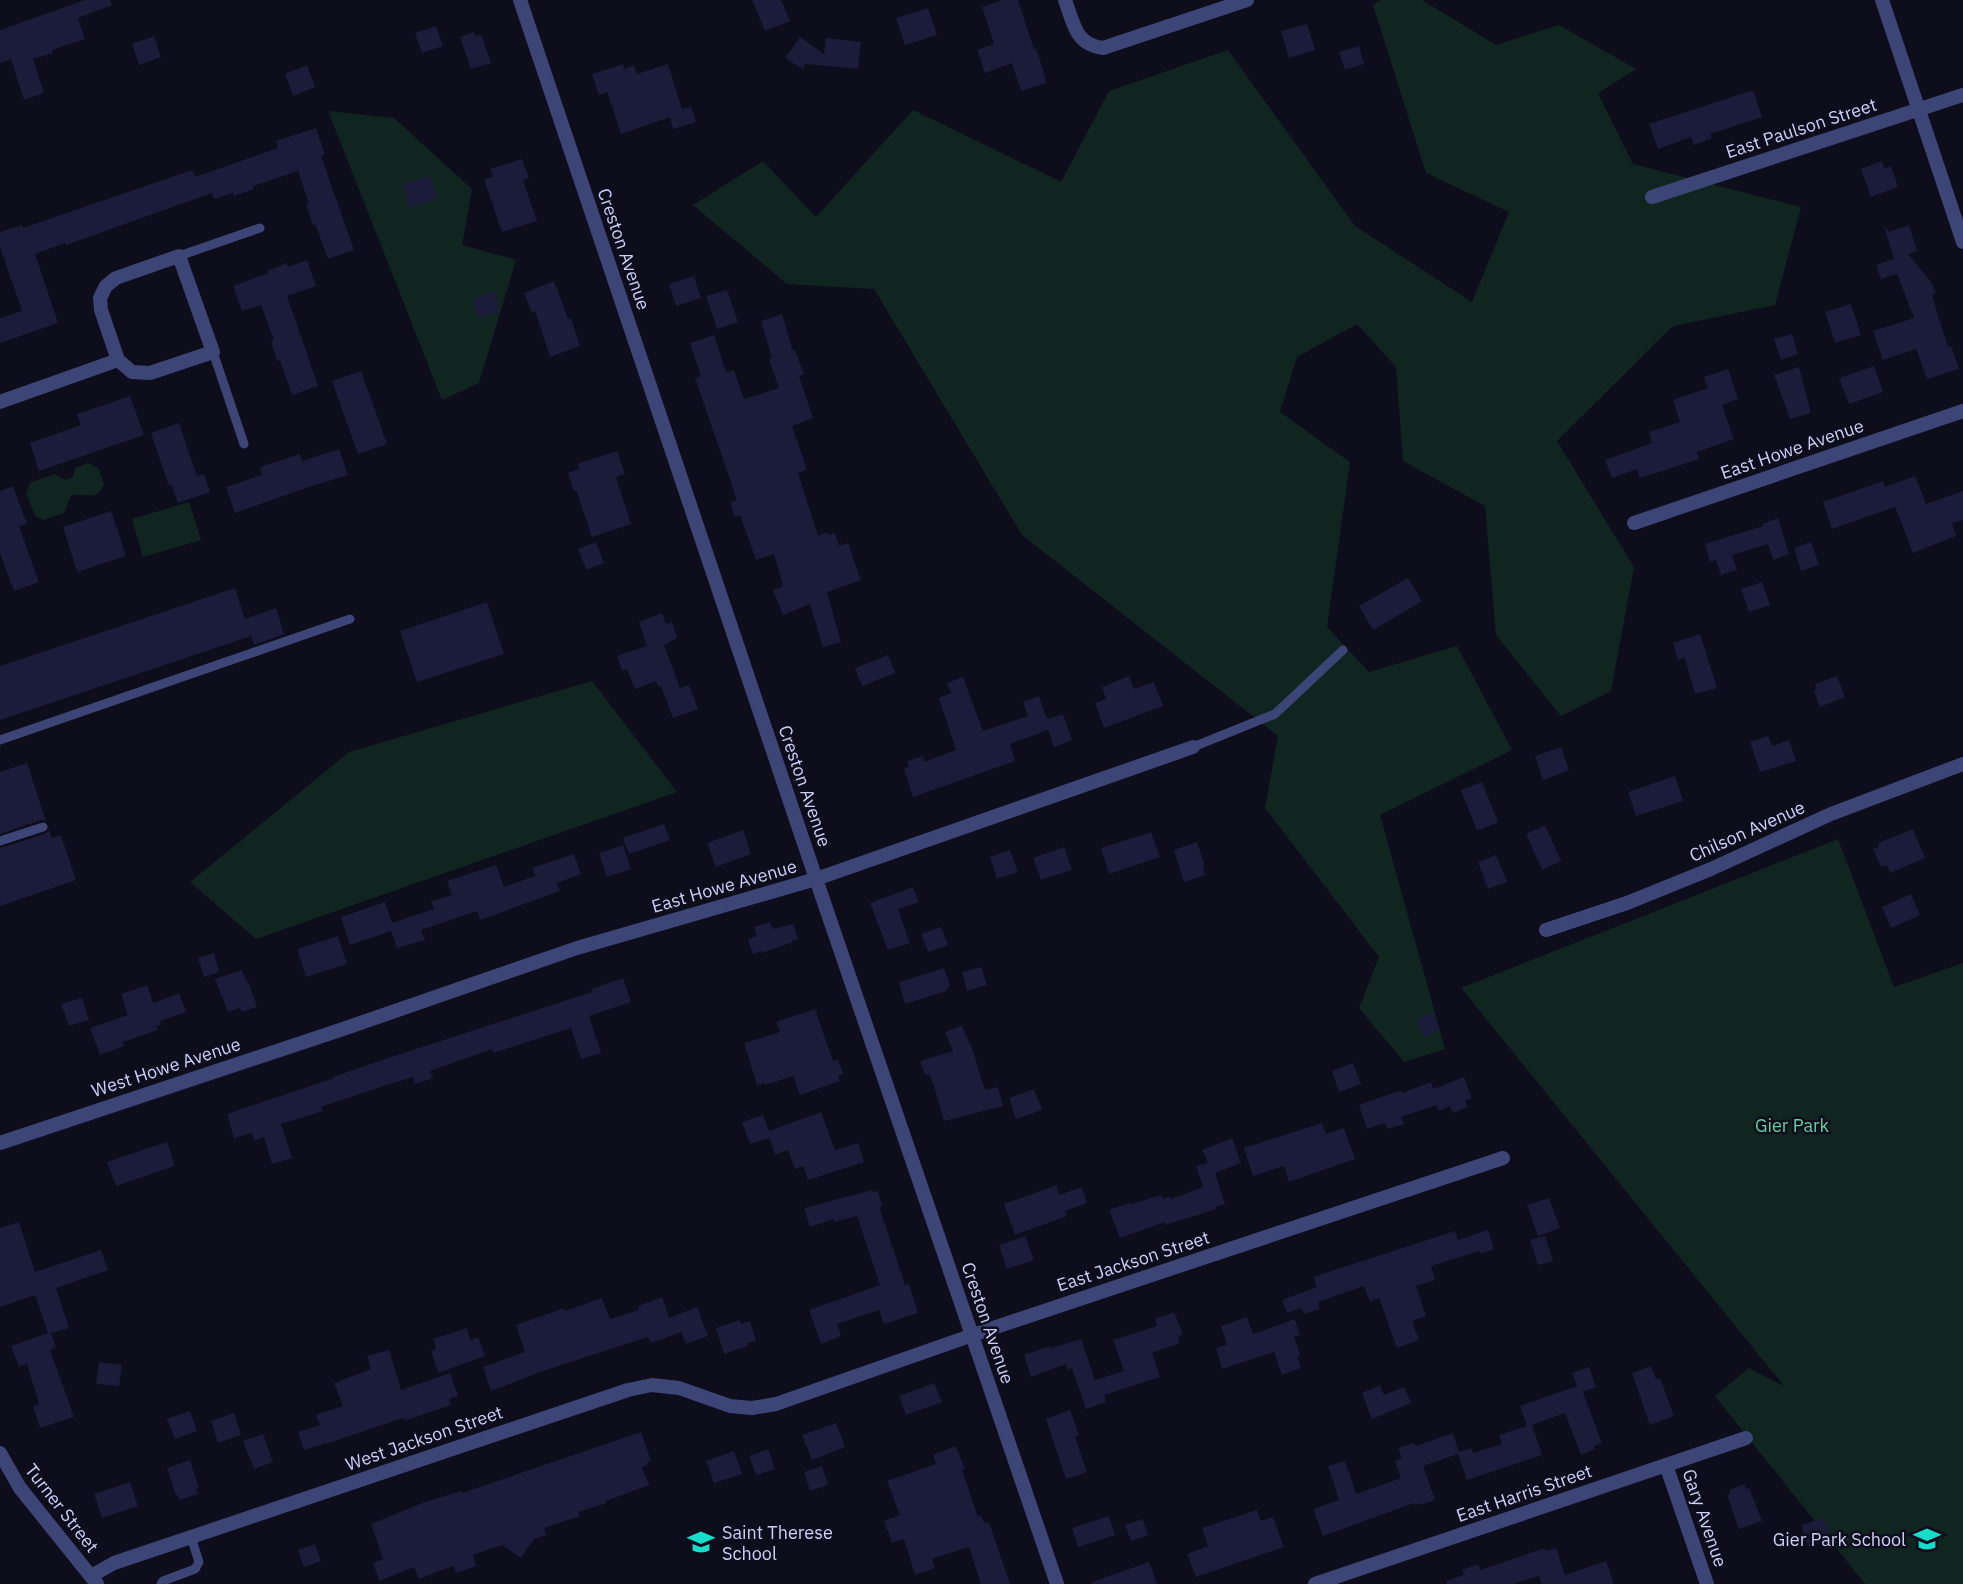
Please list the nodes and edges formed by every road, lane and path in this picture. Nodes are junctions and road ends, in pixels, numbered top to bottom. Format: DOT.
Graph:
graph roads {
  1 [pos="520,0"];
  2 [pos="1065,0"];
  3 [pos="1247,0"];
  4 [pos="1882,0"];
  5 [pos="1963,95"];
  6 [pos="1920,110"];
  7 [pos="1652,197"];
  8 [pos="260,228"];
  9 [pos="1963,242"];
  10 [pos="179,256"];
  11 [pos="213,352"];
  12 [pos="118,360"];
  13 [pos="0,402"];
  14 [pos="1963,411"];
  15 [pos="244,444"];
  16 [pos="1634,523"];
  17 [pos="350,619"];
  18 [pos="1343,650"];
  19 [pos="0,740"];
  20 [pos="1193,747"];
  21 [pos="1963,764"];
  22 [pos="43,827"];
  23 [pos="0,841"];
  24 [pos="816,879"];
  25 [pos="1546,930"];
  26 [pos="343,1029"];
  27 [pos="0,1143"];
  28 [pos="1503,1158"];
  29 [pos="972,1336"];
  30 [pos="776,1404"];
  31 [pos="1746,1438"];
  32 [pos="0,1453"];
  33 [pos="1666,1465"];
  34 [pos="191,1537"];
  35 [pos="94,1580"];
  36 [pos="161,1584"];
  37 [pos="1056,1584"];
  38 [pos="1315,1584"];
  39 [pos="1707,1584"];
  1 -- 24 [label="street, Creston Avenue"];
  2 -- 3 [label="street"];
  4 -- 6 [label="street"];
  5 -- 6 [label="street, East Paulson Street"];
  6 -- 7 [label="street, East Paulson Street"];
  6 -- 9 [label="street"];
  8 -- 10 [label="lane"];
  10 -- 11 [label="street"];
  10 -- 12 [label="street"];
  11 -- 12 [label="street"];
  11 -- 15 [label="lane"];
  12 -- 13 [label="street"];
  14 -- 16 [label="street, East Howe Avenue"];
  17 -- 19 [label="lane"];
  18 -- 20 [label="lane"];
  20 -- 24 [label="street, East Howe Avenue"];
  21 -- 25 [label="street, Chilson Avenue"];
  22 -- 23 [label="lane"];
  24 -- 26 [label="street, East Howe Avenue"];
  24 -- 29 [label="street, Creston Avenue"];
  26 -- 27 [label="street, West Howe Avenue"];
  28 -- 29 [label="street, East Jackson Street"];
  29 -- 30 [label="street, East Jackson Street"];
  29 -- 37 [label="street, Creston Avenue"];
  30 -- 34 [label="street, West Jackson Street"];
  31 -- 33 [label="street, East Harris Street"];
  32 -- 35 [label="street, Turner Street"];
  33 -- 38 [label="street, East Harris Street"];
  33 -- 39 [label="street, Gary Avenue"];
  34 -- 35 [label="street, West Jackson Street"];
  34 -- 36 [label="lane"];
}
